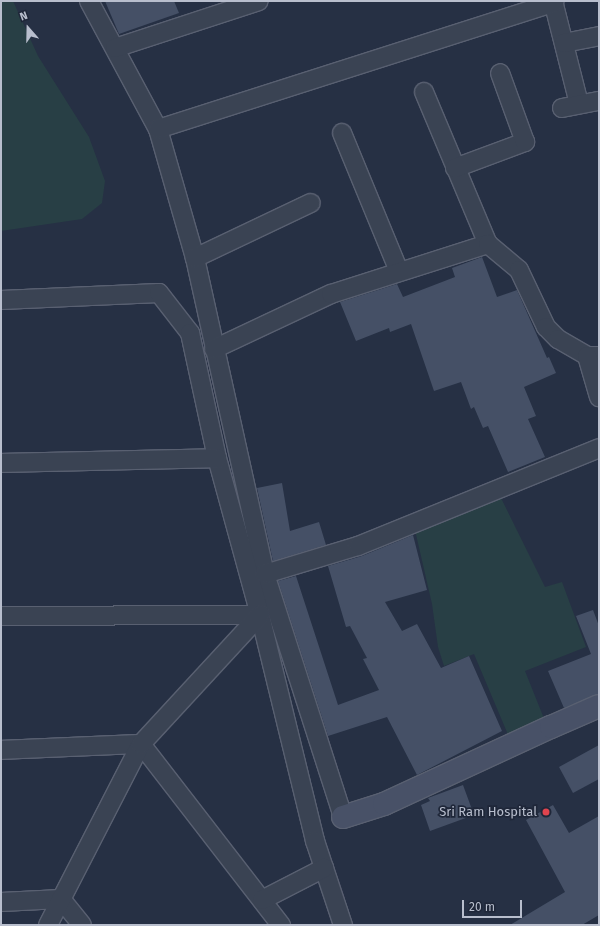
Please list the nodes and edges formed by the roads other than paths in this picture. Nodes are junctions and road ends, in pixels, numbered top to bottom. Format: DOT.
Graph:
graph roads {
  1 [pos="89,1"];
  2 [pos="259,1"];
  3 [pos="554,2"];
  4 [pos="599,36"];
  5 [pos="564,43"];
  6 [pos="115,48"];
  7 [pos="500,73"];
  8 [pos="424,92"];
  9 [pos="599,101"];
  10 [pos="158,129"];
  11 [pos="342,133"];
  12 [pos="455,168"];
  13 [pos="311,203"];
  14 [pos="488,244"];
  15 [pos="195,258"];
  16 [pos="399,271"];
  17 [pos="1,300"];
  18 [pos="214,349"];
  19 [pos="593,356"];
  20 [pos="599,397"];
  21 [pos="599,448"];
  22 [pos="217,458"];
  23 [pos="1,463"];
  24 [pos="265,574"];
  25 [pos="260,615"];
  26 [pos="1,616"];
  27 [pos="599,706"];
  28 [pos="141,744"];
  29 [pos="1,750"];
  30 [pos="343,817"];
  31 [pos="324,868"];
  32 [pos="61,899"];
  33 [pos="262,900"];
  34 [pos="1,902"];
  35 [pos="48,925"];
  36 [pos="82,925"];
  37 [pos="281,925"];
  38 [pos="344,925"];
  1 -- 6 [label="street"];
  2 -- 6 [label="street"];
  3 -- 5 [label="street"];
  3 -- 10 [label="street"];
  4 -- 5 [label="street"];
  5 -- 9 [label="street"];
  6 -- 10 [label="street"];
  7 -- 12 [label="street"];
  8 -- 12 [label="street"];
  10 -- 15 [label="street"];
  11 -- 16 [label="street"];
  12 -- 14 [label="street"];
  13 -- 15 [label="street"];
  14 -- 16 [label="street"];
  14 -- 19 [label="street"];
  15 -- 18 [label="street"];
  16 -- 18 [label="street"];
  17 -- 22 [label="street"];
  18 -- 24 [label="street"];
  19 -- 20 [label="street"];
  21 -- 24 [label="street"];
  22 -- 23 [label="street"];
  22 -- 25 [label="street"];
  24 -- 30 [label="street"];
  25 -- 26 [label="street"];
  25 -- 28 [label="street"];
  25 -- 31 [label="street"];
  27 -- 30 [label="street"];
  28 -- 29 [label="street"];
  28 -- 32 [label="street"];
  28 -- 33 [label="street"];
  31 -- 33 [label="street"];
  31 -- 38 [label="street"];
  32 -- 34 [label="street"];
  32 -- 35 [label="street"];
  32 -- 36 [label="street"];
  33 -- 37 [label="street"];
}
